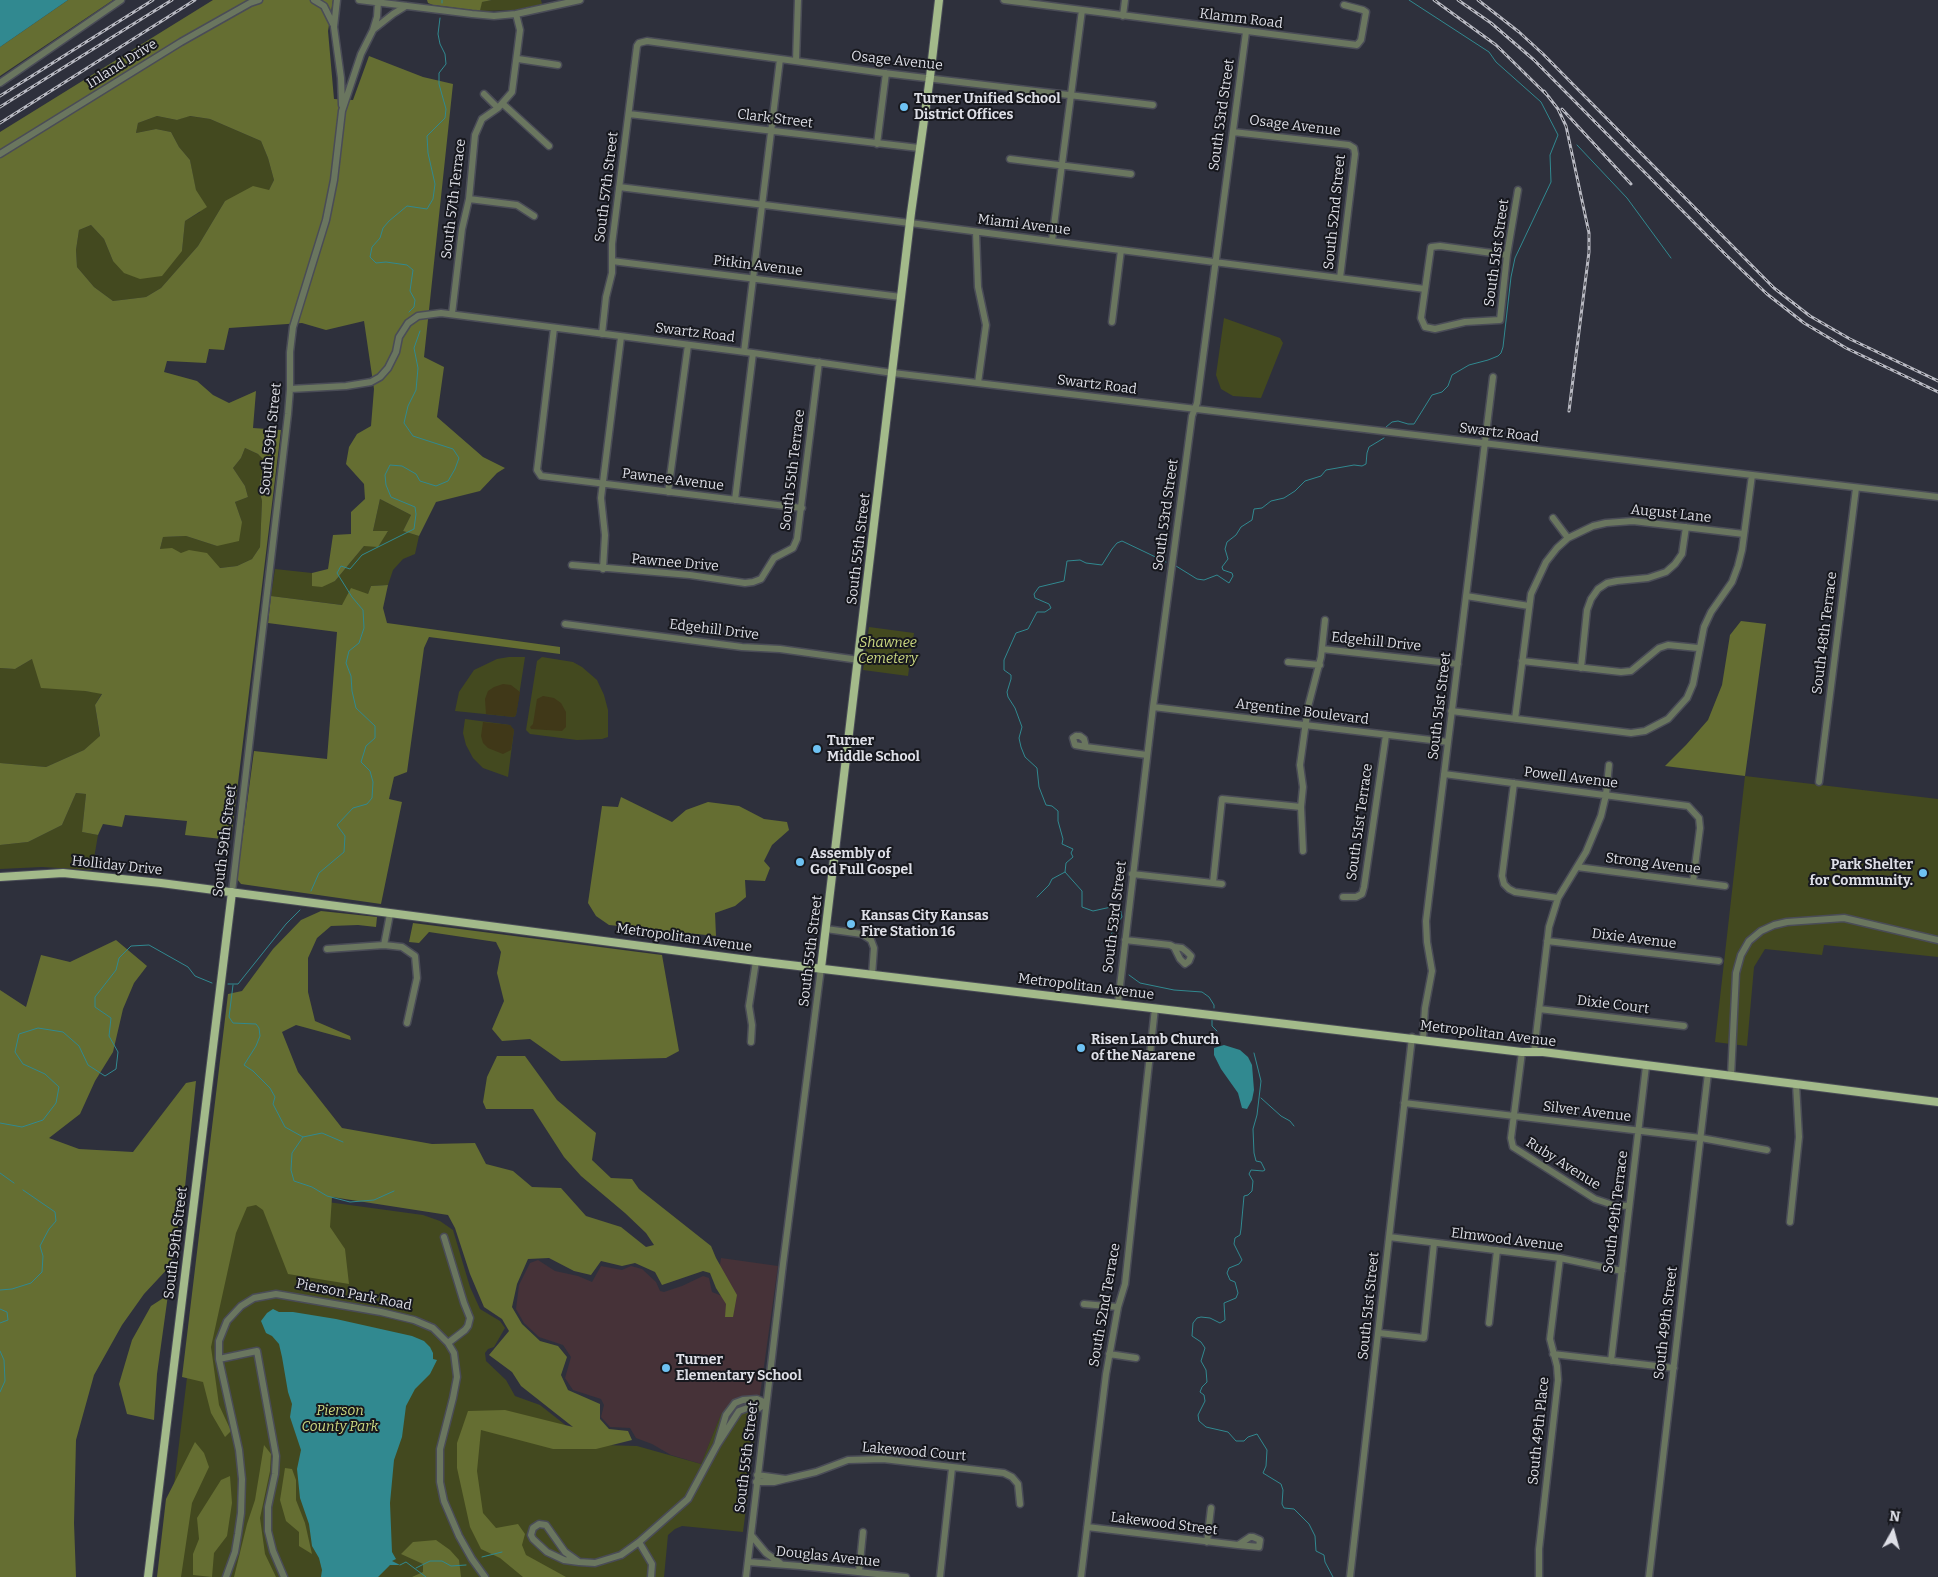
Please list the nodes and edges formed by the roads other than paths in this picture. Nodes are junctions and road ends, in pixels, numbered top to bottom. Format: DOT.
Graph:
graph roads {
  1 [pos="121,0"];
  2 [pos="259,0"];
  3 [pos="314,0"];
  4 [pos="337,0"];
  5 [pos="359,0"];
  6 [pos="580,0"];
  7 [pos="798,0"];
  8 [pos="939,0"];
  9 [pos="1004,0"];
  10 [pos="1125,0"];
  11 [pos="1033,1"];
  12 [pos="378,2"];
  13 [pos="1344,5"];
  14 [pos="407,6"];
  15 [pos="1082,10"];
  16 [pos="516,14"];
  17 [pos="1123,16"];
  18 [pos="334,27"];
  19 [pos="373,30"];
  20 [pos="1246,32"];
  21 [pos="639,42"];
  22 [pos="518,59"];
  23 [pos="780,60"];
  24 [pos="796,61"];
  25 [pos="558,65"];
  26 [pos="886,73"];
  27 [pos="930,77"];
  28 [pos="0,83"];
  29 [pos="484,94"];
  30 [pos="1070,95"];
  31 [pos="1153,105"];
  32 [pos="500,106"];
  33 [pos="342,111"];
  34 [pos="629,114"];
  35 [pos="771,132"];
  36 [pos="1232,132"];
  37 [pos="877,144"];
  38 [pos="549,146"];
  39 [pos="919,148"];
  40 [pos="1354,148"];
  41 [pos="0,154"];
  42 [pos="1010,159"];
  43 [pos="1062,165"];
  44 [pos="1131,174"];
  45 [pos="619,188"];
  46 [pos="1518,190"];
  47 [pos="469,198"];
  48 [pos="762,205"];
  49 [pos="534,216"];
  50 [pos="910,223"];
  51 [pos="976,232"];
  52 [pos="1052,241"];
  53 [pos="1121,250"];
  54 [pos="1507,255"];
  55 [pos="612,261"];
  56 [pos="1215,262"];
  57 [pos="753,278"];
  58 [pos="1340,278"];
  59 [pos="1425,289"];
  60 [pos="901,297"];
  61 [pos="452,314"];
  62 [pos="1112,322"];
  63 [pos="554,328"];
  64 [pos="602,334"];
  65 [pos="622,337"];
  66 [pos="688,345"];
  67 [pos="744,352"];
  68 [pos="753,353"];
  69 [pos="819,362"];
  70 [pos="893,373"];
  71 [pos="1493,377"];
  72 [pos="978,384"];
  73 [pos="290,389"];
  74 [pos="1194,409"];
  75 [pos="1484,444"];
  76 [pos="1752,475"];
  77 [pos="603,484"];
  78 [pos="1856,488"];
  79 [pos="668,492"];
  80 [pos="1938,497"];
  81 [pos="735,500"];
  82 [pos="802,508"];
  83 [pos="1553,518"];
  84 [pos="1686,528"];
  85 [pos="1744,534"];
  86 [pos="1568,538"];
  87 [pos="572,565"];
  88 [pos="768,568"];
  89 [pos="603,569"];
  90 [pos="1466,596"];
  91 [pos="1529,606"];
  92 [pos="1325,620"];
  93 [pos="565,624"];
  94 [pos="1322,648"];
  95 [pos="1698,648"];
  96 [pos="859,660"];
  97 [pos="1522,661"];
  98 [pos="1288,662"];
  99 [pos="1458,664"];
  100 [pos="1320,665"];
  101 [pos="1581,668"];
  102 [pos="1153,707"];
  103 [pos="1451,711"];
  104 [pos="1515,719"];
  105 [pos="1305,724"];
  106 [pos="1386,735"];
  107 [pos="1448,742"];
  108 [pos="1086,747"];
  109 [pos="1147,756"];
  110 [pos="1609,765"];
  111 [pos="1444,774"];
  112 [pos="1819,782"];
  113 [pos="1514,784"];
  114 [pos="1606,795"];
  115 [pos="1301,807"];
  116 [pos="1303,851"];
  117 [pos="1577,867"];
  118 [pos="1132,874"];
  119 [pos="0,877"];
  120 [pos="1693,882"];
  121 [pos="1213,883"];
  122 [pos="1222,884"];
  123 [pos="1725,886"];
  124 [pos="232,892"];
  125 [pos="1343,897"];
  126 [pos="1558,898"];
  127 [pos="390,914"];
  128 [pos="826,929"];
  129 [pos="1126,940"];
  130 [pos="1938,940"];
  131 [pos="1547,941"];
  132 [pos="384,945"];
  133 [pos="1174,947"];
  134 [pos="327,950"];
  135 [pos="756,961"];
  136 [pos="1719,961"];
  137 [pos="821,968"];
  138 [pos="872,975"];
  139 [pos="1118,1003"];
  140 [pos="1155,1008"];
  141 [pos="1539,1008"];
  142 [pos="407,1023"];
  143 [pos="1684,1026"];
  144 [pos="1412,1037"];
  145 [pos="1423,1039"];
  146 [pos="750,1042"];
  147 [pos="1522,1052"];
  148 [pos="1534,1052"];
  149 [pos="1646,1066"];
  150 [pos="1708,1073"];
  151 [pos="1731,1076"];
  152 [pos="1796,1084"];
  153 [pos="1938,1102"];
  154 [pos="1404,1103"];
  155 [pos="1514,1116"];
  156 [pos="1638,1131"];
  157 [pos="1701,1138"];
  158 [pos="1767,1150"];
  159 [pos="1629,1206"];
  160 [pos="1790,1222"];
  161 [pos="1389,1236"];
  162 [pos="444,1237"];
  163 [pos="1434,1244"];
  164 [pos="1497,1250"];
  165 [pos="1560,1258"];
  166 [pos="1622,1272"];
  167 [pos="1084,1304"];
  168 [pos="1118,1307"];
  169 [pos="1488,1323"];
  170 [pos="1379,1333"];
  171 [pos="448,1342"];
  172 [pos="1109,1354"];
  173 [pos="1552,1354"];
  174 [pos="1136,1358"];
  175 [pos="219,1359"];
  176 [pos="1611,1361"];
  177 [pos="1674,1368"];
  178 [pos="766,1403"];
  179 [pos="952,1468"];
  180 [pos="757,1478"];
  181 [pos="1020,1504"];
  182 [pos="1211,1508"];
  183 [pos="1087,1527"];
  184 [pos="863,1532"];
  185 [pos="750,1535"];
  186 [pos="639,1542"];
  187 [pos="1207,1542"];
  188 [pos="1238,1545"];
  189 [pos="579,1562"];
  190 [pos="748,1562"];
  191 [pos="781,1564"];
  192 [pos="859,1572"];
  193 [pos="148,1577"];
  194 [pos="226,1577"];
  195 [pos="284,1577"];
  196 [pos="485,1577"];
  197 [pos="651,1577"];
  198 [pos="746,1577"];
  199 [pos="906,1577"];
  200 [pos="940,1577"];
  201 [pos="1081,1577"];
  202 [pos="1350,1577"];
  203 [pos="1539,1577"];
  204 [pos="1649,1577"];
  1 -- 28 [label="street"];
  2 -- 41 [label="street, Inland Drive"];
  3 -- 18 [label="street, South 59th Street"];
  4 -- 18 [label="street, South 59th Street"];
  5 -- 12 [label="street"];
  6 -- 16 [label="street"];
  7 -- 24 [label="street"];
  8 -- 27 [label="main road, South 55th Street"];
  9 -- 11 [label="street, Klamm Road"];
  10 -- 17 [label="street"];
  11 -- 15 [label="street, Klamm Road"];
  12 -- 14 [label="street"];
  12 -- 19 [label="street, South 59th Street"];
  13 -- 20 [label="street, Klamm Road"];
  14 -- 16 [label="street"];
  14 -- 19 [label="street, South 59th Street"];
  15 -- 17 [label="street, Klamm Road"];
  15 -- 30 [label="street"];
  16 -- 22 [label="street, South 57th Terrace"];
  17 -- 20 [label="street, Klamm Road"];
  18 -- 33 [label="street, South 59th Street"];
  19 -- 33 [label="street, South 59th Street"];
  20 -- 36 [label="street, South 53rd Street"];
  21 -- 23 [label="street, Osage Avenue"];
  21 -- 34 [label="street, South 57th Street"];
  22 -- 25 [label="street"];
  22 -- 32 [label="street, South 57th Terrace"];
  23 -- 24 [label="street, Osage Avenue"];
  23 -- 35 [label="street"];
  24 -- 26 [label="street, Osage Avenue"];
  26 -- 27 [label="street, Osage Avenue"];
  26 -- 37 [label="street"];
  27 -- 30 [label="street, Osage Avenue"];
  27 -- 39 [label="main road, South 55th Street"];
  29 -- 32 [label="street"];
  30 -- 31 [label="street, Osage Avenue"];
  30 -- 43 [label="street"];
  32 -- 38 [label="street"];
  32 -- 47 [label="street, South 57th Terrace"];
  33 -- 73 [label="street, South 59th Street"];
  34 -- 35 [label="street, Clark Street"];
  34 -- 45 [label="street, South 57th Street"];
  35 -- 37 [label="street, Clark Street"];
  35 -- 48 [label="street"];
  36 -- 40 [label="street, Osage Avenue"];
  36 -- 56 [label="street, South 53rd Street"];
  37 -- 39 [label="street, Clark Street"];
  39 -- 50 [label="main road, South 55th Street"];
  40 -- 58 [label="street, South 52nd Street"];
  42 -- 43 [label="street"];
  43 -- 44 [label="street"];
  43 -- 52 [label="street"];
  45 -- 48 [label="street, Miami Avenue"];
  45 -- 55 [label="street, South 57th Street"];
  46 -- 54 [label="street, South 51st Street"];
  47 -- 49 [label="street"];
  47 -- 61 [label="street, South 57th Terrace"];
  48 -- 50 [label="street, Miami Avenue"];
  48 -- 57 [label="street"];
  50 -- 51 [label="street, Miami Avenue"];
  50 -- 60 [label="main road, South 55th Street"];
  51 -- 52 [label="street, Miami Avenue"];
  51 -- 72 [label="street"];
  52 -- 53 [label="street, Miami Avenue"];
  53 -- 56 [label="street, Miami Avenue"];
  53 -- 62 [label="street"];
  54 -- 59 [label="street"];
  54 -- 59 [label="street, South 51st Street"];
  55 -- 57 [label="street, Pitkin Avenue"];
  55 -- 64 [label="street, South 57th Street"];
  56 -- 58 [label="street, Miami Avenue"];
  56 -- 74 [label="street, South 53rd Street"];
  57 -- 60 [label="street, Pitkin Avenue"];
  57 -- 67 [label="street"];
  58 -- 59 [label="street, Miami Avenue"];
  60 -- 70 [label="main road, South 55th Street"];
  61 -- 63 [label="street, Swartz Road"];
  61 -- 73 [label="street, Swartz Road"];
  63 -- 64 [label="street, Swartz Road"];
  63 -- 77 [label="street, Pawnee Avenue"];
  64 -- 65 [label="street, Swartz Road"];
  65 -- 66 [label="street, Swartz Road"];
  65 -- 77 [label="street"];
  66 -- 67 [label="street, Swartz Road"];
  66 -- 79 [label="street"];
  67 -- 68 [label="street, Swartz Road"];
  68 -- 69 [label="street, Swartz Road"];
  68 -- 81 [label="street"];
  69 -- 70 [label="street, Swartz Road"];
  69 -- 82 [label="street, South 55th Terrace"];
  70 -- 72 [label="street, Swartz Road"];
  70 -- 96 [label="main road, South 55th Street"];
  71 -- 75 [label="street, South 51st Street"];
  72 -- 74 [label="street, Swartz Road"];
  73 -- 124 [label="street, South 59th Street"];
  74 -- 75 [label="street, Swartz Road"];
  74 -- 102 [label="street, South 53rd Street"];
  75 -- 76 [label="street, Swartz Road"];
  75 -- 90 [label="street, South 51st Street"];
  76 -- 78 [label="street, Swartz Road"];
  76 -- 85 [label="street"];
  77 -- 79 [label="street, Pawnee Avenue"];
  77 -- 89 [label="street"];
  78 -- 80 [label="street, Swartz Road"];
  78 -- 112 [label="street, South 48th Terrace"];
  79 -- 81 [label="street, Pawnee Avenue"];
  81 -- 82 [label="street, Pawnee Avenue"];
  82 -- 88 [label="street, South 55th Terrace"];
  83 -- 86 [label="street"];
  84 -- 85 [label="street, August Lane"];
  84 -- 86 [label="street, August Lane"];
  84 -- 101 [label="street"];
  85 -- 95 [label="street"];
  86 -- 91 [label="street"];
  87 -- 89 [label="street, Pawnee Drive"];
  88 -- 89 [label="street, Pawnee Drive"];
  90 -- 91 [label="street"];
  90 -- 99 [label="street, South 51st Street"];
  91 -- 97 [label="street"];
  92 -- 94 [label="street"];
  93 -- 96 [label="street, Edgehill Drive"];
  94 -- 99 [label="street, Edgehill Drive"];
  94 -- 100 [label="street"];
  95 -- 101 [label="street"];
  95 -- 104 [label="street"];
  96 -- 128 [label="main road, South 55th Street"];
  97 -- 101 [label="street"];
  97 -- 104 [label="street"];
  98 -- 100 [label="street"];
  99 -- 103 [label="street, South 51st Street"];
  100 -- 105 [label="street"];
  102 -- 105 [label="street, Argentine Boulevard"];
  102 -- 109 [label="street, South 53rd Street"];
  103 -- 104 [label="street"];
  103 -- 107 [label="street, South 51st Street"];
  105 -- 106 [label="street, Argentine Boulevard"];
  105 -- 115 [label="street"];
  106 -- 107 [label="street, Argentine Boulevard"];
  106 -- 125 [label="street, South 51st Terrace"];
  107 -- 111 [label="street, South 51st Street"];
  108 -- 109 [label="street"];
  109 -- 118 [label="street, South 53rd Street"];
  110 -- 114 [label="street"];
  111 -- 113 [label="street, Powell Avenue"];
  111 -- 145 [label="street, South 51st Street"];
  113 -- 114 [label="street, Powell Avenue"];
  113 -- 126 [label="street"];
  114 -- 117 [label="street"];
  114 -- 120 [label="street, Powell Avenue"];
  115 -- 116 [label="street"];
  115 -- 121 [label="street"];
  117 -- 120 [label="street, Strong Avenue"];
  117 -- 126 [label="street"];
  118 -- 121 [label="street"];
  118 -- 129 [label="street, South 53rd Street"];
  119 -- 124 [label="main road, Holliday Drive"];
  120 -- 123 [label="street, Strong Avenue"];
  121 -- 122 [label="street"];
  124 -- 127 [label="main road, Metropolitan Avenue"];
  124 -- 193 [label="main road, South 59th Street"];
  126 -- 131 [label="street"];
  127 -- 132 [label="street"];
  127 -- 135 [label="main road, Metropolitan Avenue"];
  128 -- 137 [label="main road, South 55th Street"];
  128 -- 138 [label="street"];
  129 -- 133 [label="street"];
  129 -- 139 [label="street, South 53rd Street"];
  130 -- 151 [label="street"];
  131 -- 136 [label="street, Dixie Avenue"];
  131 -- 141 [label="street"];
  132 -- 134 [label="street"];
  132 -- 142 [label="street"];
  135 -- 137 [label="main road, Metropolitan Avenue"];
  135 -- 146 [label="street"];
  137 -- 138 [label="main road, Metropolitan Avenue"];
  137 -- 178 [label="street, South 55th Street"];
  138 -- 139 [label="main road, Metropolitan Avenue"];
  139 -- 140 [label="main road, Metropolitan Avenue"];
  140 -- 144 [label="main road, Metropolitan Avenue"];
  140 -- 168 [label="street, South 52nd Terrace"];
  141 -- 143 [label="street, Dixie Court"];
  141 -- 148 [label="street"];
  144 -- 145 [label="main road, Metropolitan Avenue"];
  144 -- 154 [label="street, South 51st Street"];
  145 -- 147 [label="main road, Metropolitan Avenue"];
  147 -- 148 [label="main road, Metropolitan Avenue"];
  147 -- 155 [label="street"];
  148 -- 149 [label="main road, Metropolitan Avenue"];
  149 -- 150 [label="main road, Metropolitan Avenue"];
  149 -- 156 [label="street, South 49th Terrace"];
  150 -- 151 [label="main road, Metropolitan Avenue"];
  150 -- 157 [label="street, South 49th Street"];
  151 -- 152 [label="main road, Metropolitan Avenue"];
  152 -- 153 [label="main road, Metropolitan Avenue"];
  152 -- 160 [label="street"];
  154 -- 155 [label="street, Silver Avenue"];
  154 -- 161 [label="street, South 51st Street"];
  155 -- 156 [label="street, Silver Avenue"];
  155 -- 159 [label="street, Ruby Avenue"];
  156 -- 157 [label="street, Silver Avenue"];
  156 -- 159 [label="street, South 49th Terrace"];
  157 -- 158 [label="street, Silver Avenue"];
  157 -- 177 [label="street, South 49th Street"];
  159 -- 166 [label="street, South 49th Terrace"];
  161 -- 163 [label="street, Elmwood Avenue"];
  161 -- 170 [label="street, South 51st Street"];
  162 -- 171 [label="street"];
  163 -- 164 [label="street, Elmwood Avenue"];
  163 -- 170 [label="street"];
  164 -- 165 [label="street, Elmwood Avenue"];
  164 -- 169 [label="street"];
  165 -- 166 [label="street, Elmwood Avenue"];
  165 -- 173 [label="street, South 49th Place"];
  166 -- 176 [label="street, South 49th Terrace"];
  167 -- 168 [label="street"];
  168 -- 172 [label="street, South 52nd Terrace"];
  170 -- 202 [label="street, South 51st Street"];
  171 -- 175 [label="street, Pierson Park Road"];
  171 -- 196 [label="street"];
  172 -- 174 [label="street"];
  172 -- 183 [label="street, South 52nd Terrace"];
  173 -- 176 [label="street"];
  173 -- 203 [label="street, South 49th Place"];
  175 -- 194 [label="street, Pierson Park Road"];
  175 -- 195 [label="street"];
  176 -- 177 [label="street"];
  177 -- 204 [label="street, South 49th Street"];
  178 -- 180 [label="street, South 55th Street"];
  178 -- 186 [label="street"];
  179 -- 180 [label="street, Lakewood Court"];
  179 -- 181 [label="street, Lakewood Court"];
  179 -- 200 [label="street"];
  180 -- 185 [label="street, South 55th Street"];
  182 -- 187 [label="street"];
  183 -- 187 [label="street, Lakewood Street"];
  183 -- 201 [label="street, South 52nd Terrace"];
  184 -- 192 [label="street"];
  185 -- 190 [label="street, South 55th Street"];
  185 -- 191 [label="street"];
  186 -- 189 [label="street"];
  186 -- 197 [label="street"];
  187 -- 188 [label="street, Lakewood Street"];
  189 -- 189 [label="street"];
  190 -- 191 [label="street, Douglas Avenue"];
  190 -- 198 [label="street, South 55th Street"];
  191 -- 192 [label="street, Douglas Avenue"];
  192 -- 199 [label="street, Douglas Avenue"];
}
